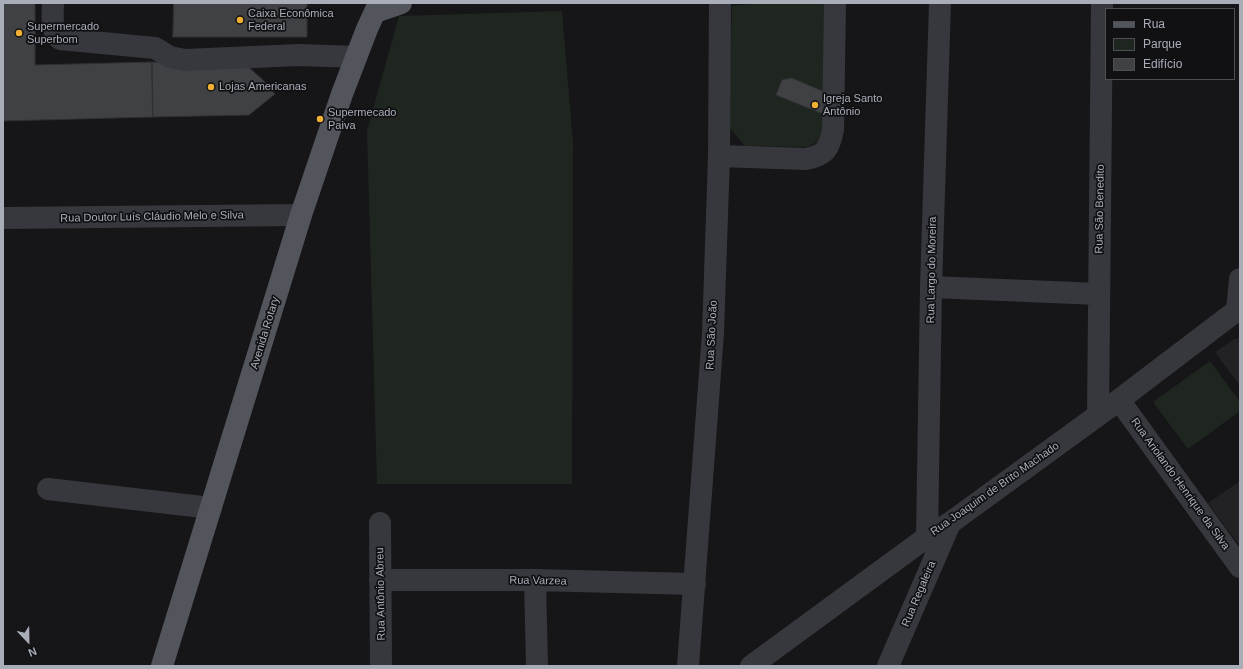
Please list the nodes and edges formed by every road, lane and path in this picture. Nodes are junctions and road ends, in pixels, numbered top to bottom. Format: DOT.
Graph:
graph roads {
  1 [pos="53,3"];
  2 [pos="401,3"];
  3 [pos="720,3"];
  4 [pos="835,3"];
  5 [pos="940,3"];
  6 [pos="1102,3"];
  7 [pos="377,7"];
  8 [pos="356,57"];
  9 [pos="719,156"];
  10 [pos="301,215"];
  11 [pos="3,218"];
  12 [pos="1240,279"];
  13 [pos="931,287"];
  14 [pos="1099,294"];
  15 [pos="1239,309"];
  16 [pos="1119,400"];
  17 [pos="1098,415"];
  18 [pos="48,489"];
  19 [pos="211,508"];
  20 [pos="380,523"];
  21 [pos="950,523"];
  22 [pos="927,537"];
  23 [pos="1240,567"];
  24 [pos="380,580"];
  25 [pos="535,580"];
  26 [pos="695,584"];
  27 [pos="162,666"];
  28 [pos="381,666"];
  29 [pos="537,666"];
  30 [pos="688,666"];
  31 [pos="751,666"];
  32 [pos="888,666"];
  1 -- 8 [label="street"];
  2 -- 7 [label="main road"];
  3 -- 9 [label="street, Rua São João"];
  4 -- 9 [label="street"];
  5 -- 13 [label="street, Rua Largo do Moreira"];
  6 -- 14 [label="street, Rua São Benedito"];
  7 -- 8 [label="main road, Avenida Rotary"];
  8 -- 10 [label="main road, Avenida Rotary"];
  9 -- 26 [label="street, Rua São João"];
  10 -- 11 [label="street, Rua Doutor Luís Cláudio Melo e Silva"];
  10 -- 19 [label="main road, Avenida Rotary"];
  12 -- 15 [label="street"];
  13 -- 14 [label="street"];
  13 -- 22 [label="street, Rua Largo do Moreira"];
  14 -- 17 [label="street, Rua São Benedito"];
  15 -- 16 [label="street, Rua Joaquim de Brito Machado"];
  16 -- 17 [label="street, Rua Joaquim de Brito Machado"];
  16 -- 23 [label="street, Rua Ariolando Henrique da Silva"];
  17 -- 21 [label="street, Rua Joaquim de Brito Machado"];
  18 -- 19 [label="street"];
  19 -- 27 [label="main road, Avenida Rotary"];
  20 -- 24 [label="street, Rua Antônio Abreu"];
  21 -- 22 [label="street, Rua Joaquim de Brito Machado"];
  21 -- 32 [label="street, Rua Regaleira"];
  22 -- 31 [label="street, Rua Joaquim de Brito Machado"];
  24 -- 25 [label="street, Rua Varzea"];
  24 -- 28 [label="street, Rua Antônio Abreu"];
  25 -- 26 [label="street, Rua Varzea"];
  25 -- 29 [label="street"];
  26 -- 30 [label="street, Rua São João"];
}
